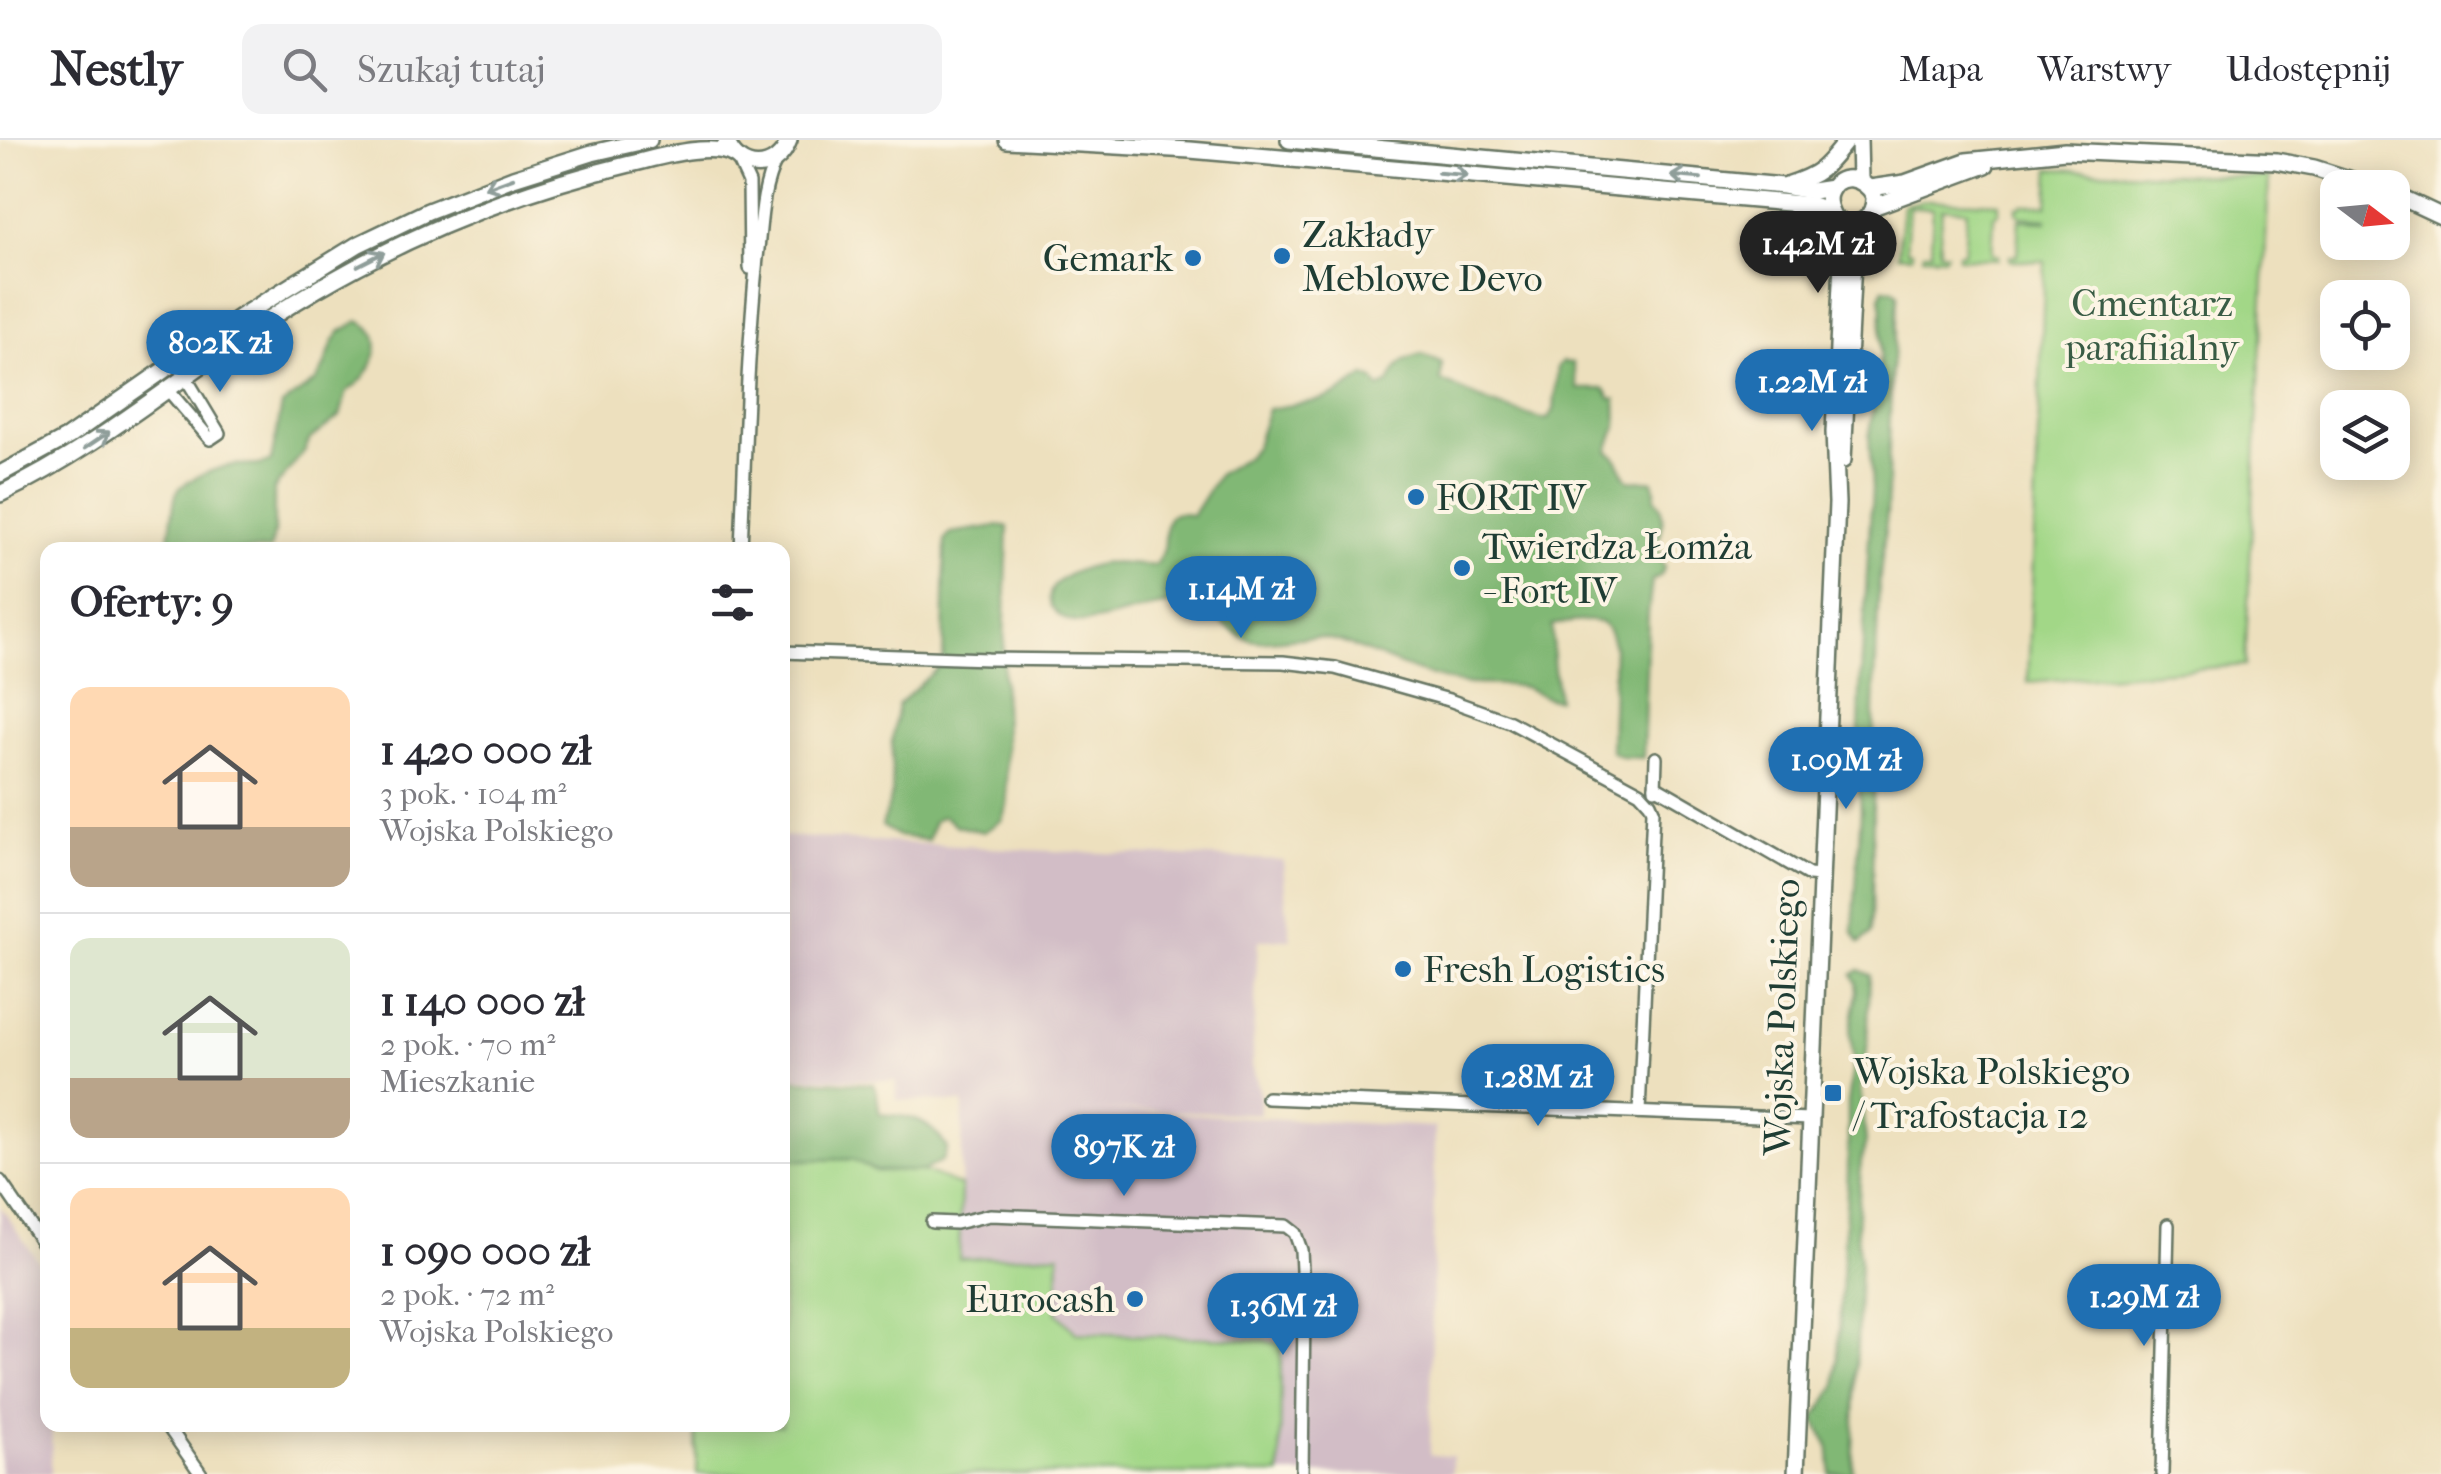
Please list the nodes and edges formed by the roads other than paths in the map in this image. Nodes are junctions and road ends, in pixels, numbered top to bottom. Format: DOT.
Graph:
graph roads {
  1 [pos="649,140"];
  2 [pos="1007,140"];
  3 [pos="1289,140"];
  4 [pos="1847,140"];
  5 [pos="1859,140"];
  6 [pos="787,147"];
  7 [pos="733,152"];
  8 [pos="2013,156"];
  9 [pos="2320,170"];
  10 [pos="1837,184"];
  11 [pos="1865,184"];
  12 [pos="1783,186"];
  13 [pos="2410,201"];
  14 [pos="1790,204"];
  15 [pos="1873,208"];
  16 [pos="1834,216"];
  17 [pos="2441,216"];
  18 [pos="1858,223"];
  19 [pos="1842,258"];
  20 [pos="751,316"];
  21 [pos="166,368"];
  22 [pos="186,378"];
  23 [pos="168,390"];
  24 [pos="0,474"];
  25 [pos="0,494"];
  26 [pos="1837,504"];
  27 [pos="740,542"];
  28 [pos="790,652"];
  29 [pos="1656,758"];
  30 [pos="1655,786"];
  31 [pos="1650,802"];
  32 [pos="1820,876"];
  33 [pos="1267,1098"];
  34 [pos="1639,1112"];
  35 [pos="1810,1118"];
  36 [pos="0,1181"];
  37 [pos="932,1222"];
  38 [pos="2168,1225"];
  39 [pos="40,1239"];
  40 [pos="172,1432"];
  41 [pos="201,1474"];
  42 [pos="1302,1474"];
  43 [pos="1796,1474"];
  44 [pos="2162,1474"];
  1 -- 21 [label="main road, one-way"];
  2 -- 14 [label="main road, one-way"];
  12 -- 3 [label="main road, one-way"];
  4 -- 10 [label="main road"];
  4 -- 12 [label="main road"];
  5 -- 11 [label="main road"];
  6 -- 7 [label="main road"];
  6 -- 20 [label="street"];
  7 -- 20 [label="street"];
  22 -- 7 [label="main road, one-way"];
  8 -- 9 [label="main road"];
  8 -- 11 [label="main road"];
  8 -- 15 [label="main road"];
  10 -- 11 [label="main road"];
  10 -- 12 [label="main road"];
  10 -- 16 [label="main road"];
  11 -- 15 [label="main road"];
  13 -- 17 [label="main road"];
  14 -- 16 [label="main road"];
  14 -- 19 [label="main road"];
  15 -- 18 [label="main road"];
  16 -- 18 [label="main road"];
  16 -- 19 [label="main road, Wojska Polskiego"];
  18 -- 26 [label="main road, Wojska Polskiego"];
  19 -- 26 [label="main road, Wojska Polskiego"];
  20 -- 27 [label="street"];
  21 -- 22 [label="main road"];
  21 -- 23 [label="main road"];
  21 -- 24 [label="main road"];
  22 -- 23 [label="main road"];
  22 -- 23 [label="street"];
  25 -- 23 [label="main road, one-way"];
  26 -- 32 [label="main road, Wojska Polskiego"];
  28 -- 31 [label="street"];
  29 -- 30 [label="street"];
  30 -- 31 [label="street"];
  30 -- 32 [label="street"];
  31 -- 34 [label="street"];
  32 -- 35 [label="main road, Wojska Polskiego"];
  33 -- 34 [label="street"];
  34 -- 35 [label="street"];
  35 -- 43 [label="main road, Wojska Polskiego"];
  36 -- 39 [label="street"];
  37 -- 42 [label="street"];
  38 -- 44 [label="street"];
  40 -- 41 [label="street"];
}
